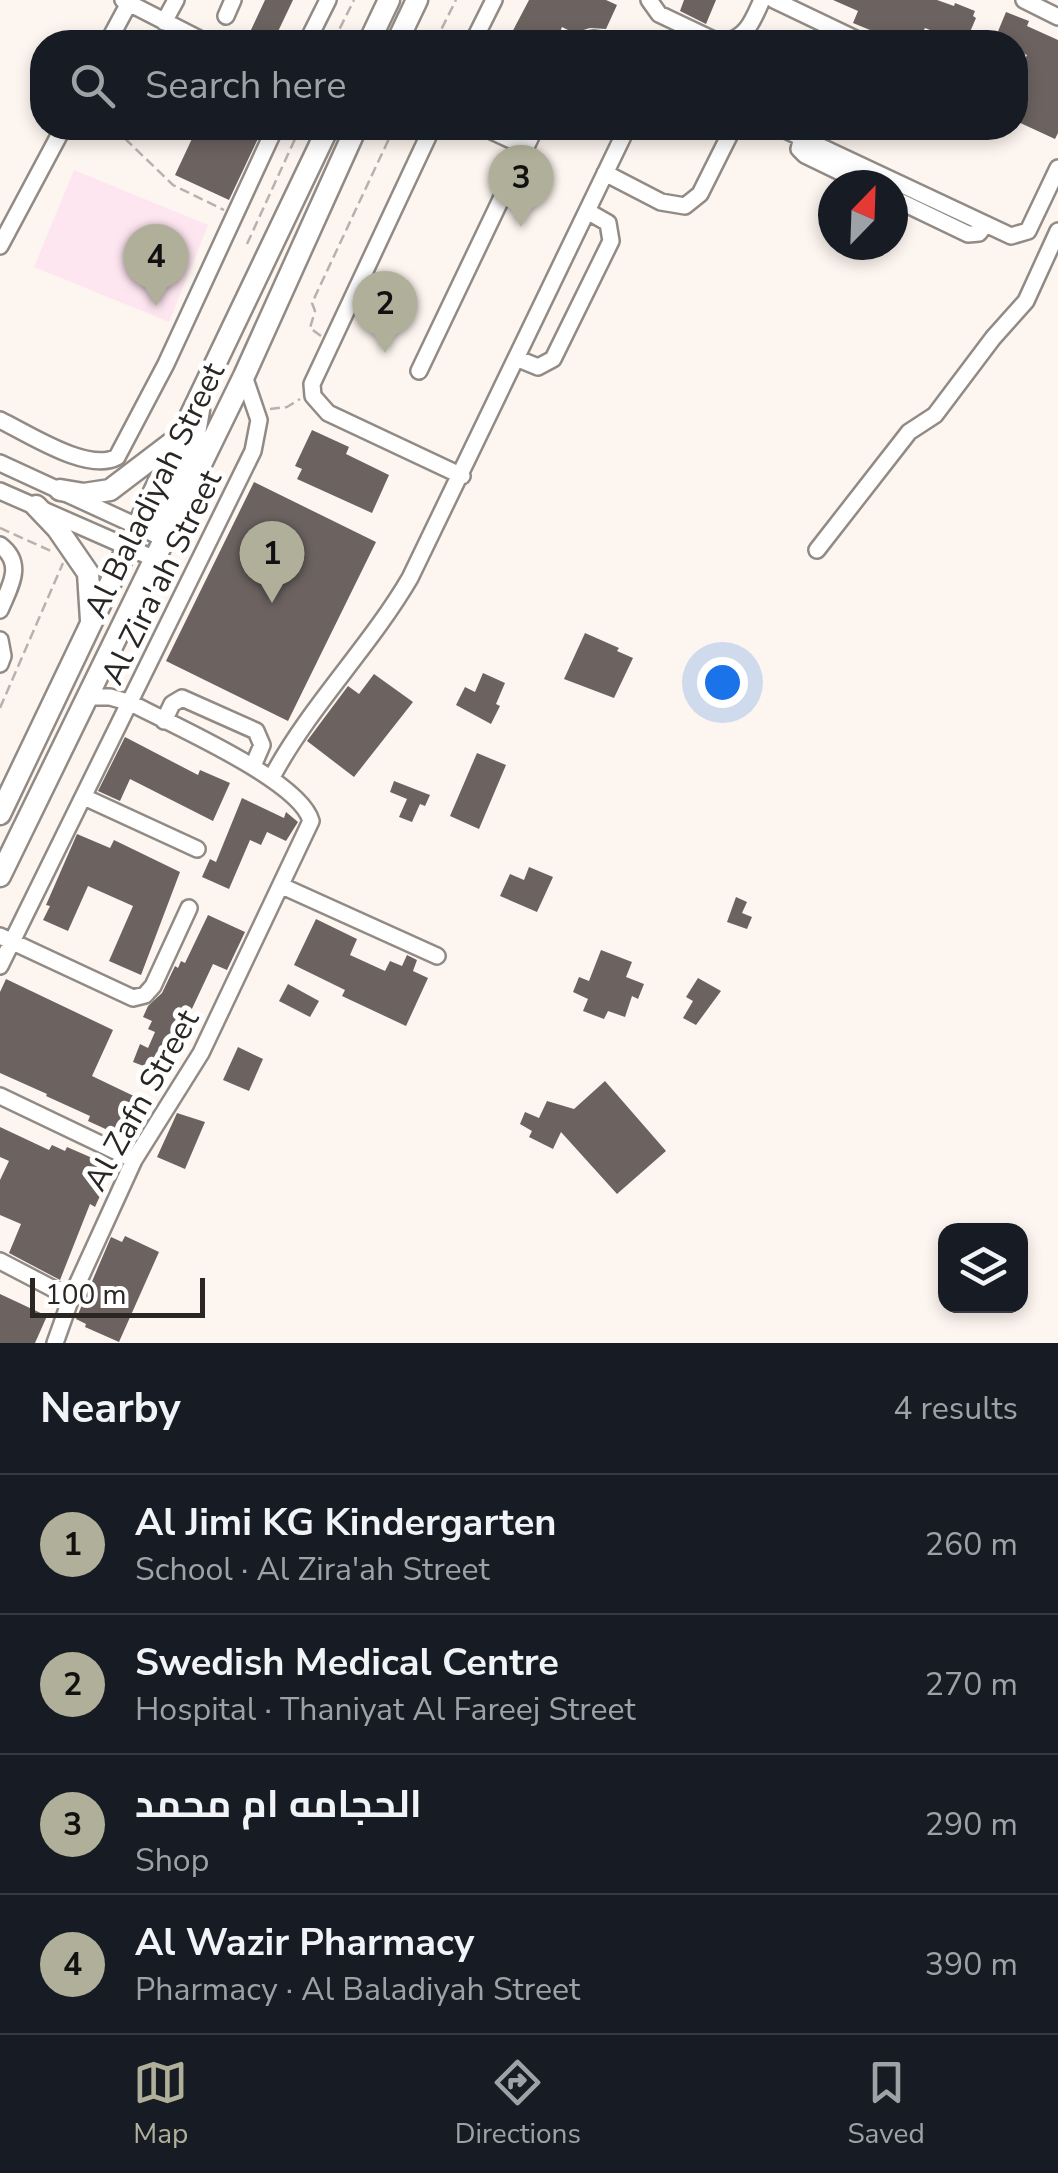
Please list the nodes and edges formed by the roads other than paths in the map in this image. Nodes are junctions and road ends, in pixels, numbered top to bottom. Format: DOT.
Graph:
graph roads {
  1 [pos="176,0"];
  2 [pos="233,0"];
  3 [pos="328,0"];
  4 [pos="390,0"];
  5 [pos="417,0"];
  6 [pos="494,0"];
  7 [pos="648,0"];
  8 [pos="762,0"];
  9 [pos="774,0"];
  10 [pos="1024,0"];
  11 [pos="126,2"];
  12 [pos="226,16"];
  13 [pos="1058,17"];
  14 [pos="164,22"];
  15 [pos="676,24"];
  16 [pos="113,30"];
  17 [pos="180,30"];
  18 [pos="313,30"];
  19 [pos="375,30"];
  20 [pos="403,30"];
  21 [pos="479,30"];
  22 [pos="673,30"];
  23 [pos="691,30"];
  24 [pos="747,30"];
  25 [pos="837,30"];
  26 [pos="57,140"];
  27 [pos="269,140"];
  28 [pos="321,140"];
  29 [pos="351,140"];
  30 [pos="426,140"];
  31 [pos="511,140"];
  32 [pos="529,140"];
  33 [pos="621,140"];
  34 [pos="727,140"];
  35 [pos="801,140"];
  36 [pos="808,140"];
  37 [pos="526,147"];
  38 [pos="1058,168"];
  39 [pos="836,170"];
  40 [pos="605,173"];
  41 [pos="1042,201"];
  42 [pos="908,205"];
  43 [pos="1058,209"];
  44 [pos="587,211"];
  45 [pos="985,225"];
  46 [pos="1058,231"];
  47 [pos="0,246"];
  48 [pos="516,358"];
  49 [pos="419,371"];
  50 [pos="244,376"];
  51 [pos="198,398"];
  52 [pos="0,420"];
  53 [pos="179,438"];
  54 [pos="0,462"];
  55 [pos="462,476"];
  56 [pos="0,490"];
  57 [pos="60,490"];
  58 [pos="36,506"];
  59 [pos="138,527"];
  60 [pos="168,533"];
  61 [pos="0,545"];
  62 [pos="128,546"];
  63 [pos="816,550"];
  64 [pos="154,559"];
  65 [pos="0,610"];
  66 [pos="90,626"];
  67 [pos="0,640"];
  68 [pos="0,664"];
  69 [pos="86,697"];
  70 [pos="130,703"];
  71 [pos="164,720"];
  72 [pos="253,766"];
  73 [pos="272,777"];
  74 [pos="84,797"];
  75 [pos="0,814"];
  76 [pos="198,850"];
  77 [pos="0,876"];
  78 [pos="282,886"];
  79 [pos="188,908"];
  80 [pos="6,939"];
  81 [pos="438,956"];
  82 [pos="0,966"];
  83 [pos="0,1096"];
  84 [pos="134,1160"];
  85 [pos="0,1261"];
  86 [pos="70,1298"];
  87 [pos="55,1343"];
  1 -- 14 [label="street"];
  2 -- 12 [label="street"];
  3 -- 18 [label="street"];
  4 -- 19 [label="main road"];
  5 -- 20 [label="main road"];
  6 -- 21 [label="street"];
  7 -- 15 [label="street"];
  8 -- 24 [label="street"];
  9 -- 25 [label="street"];
  10 -- 13 [label="street"];
  11 -- 14 [label="street"];
  11 -- 16 [label="street"];
  14 -- 17 [label="street"];
  15 -- 22 [label="street"];
  15 -- 23 [label="street"];
  26 -- 47 [label="street"];
  27 -- 52 [label="street"];
  28 -- 51 [label="main road, Al Baladiyah Street"];
  29 -- 50 [label="main road, Al Baladiyah Street"];
  30 -- 55 [label="street"];
  31 -- 37 [label="street"];
  32 -- 37 [label="street"];
  33 -- 40 [label="street"];
  34 -- 40 [label="street"];
  35 -- 39 [label="street"];
  36 -- 45 [label="street"];
  37 -- 49 [label="street"];
  38 -- 41 [label="street"];
  40 -- 44 [label="street"];
  41 -- 43 [label="street"];
  41 -- 45 [label="street"];
  42 -- 45 [label="street"];
  44 -- 48 [label="street"];
  44 -- 48 [label="street"];
  46 -- 63 [label="street"];
  48 -- 55 [label="street"];
  50 -- 60 [label="main road, Al Baladiyah Street"];
  50 -- 70 [label="street, Al Zira'ah Street"];
  51 -- 53 [label="main road, Al Baladiyah Street"];
  51 -- 60 [label="main road"];
  53 -- 57 [label="main road"];
  53 -- 59 [label="main road, Al Baladiyah Street"];
  54 -- 57 [label="street"];
  55 -- 73 [label="street"];
  56 -- 58 [label="street"];
  57 -- 59 [label="street"];
  58 -- 62 [label="street"];
  58 -- 66 [label="main road"];
  59 -- 60 [label="street"];
  59 -- 62 [label="main road, Al Baladiyah Street"];
  60 -- 64 [label="main road, Al Baladiyah Street"];
  61 -- 65 [label="street"];
  62 -- 64 [label="street"];
  62 -- 66 [label="main road, Al Baladiyah Street"];
  64 -- 69 [label="main road, Al Baladiyah Street"];
  66 -- 75 [label="main road, Al Baladiyah Street"];
  67 -- 68 [label="street"];
  69 -- 70 [label="street, Al Zafn Street"];
  69 -- 77 [label="main road, Al Baladiyah Street"];
  70 -- 71 [label="street, Al Zafn Street"];
  70 -- 74 [label="street, Al Zira'ah Street"];
  71 -- 72 [label="street, Al Zafn Street"];
  71 -- 72 [label="street"];
  72 -- 73 [label="street, Al Zafn Street"];
  73 -- 78 [label="street, Al Zafn Street"];
  74 -- 76 [label="street"];
  74 -- 80 [label="street, Al Zira'ah Street"];
  78 -- 81 [label="street"];
  78 -- 84 [label="street, Al Zafn Street"];
  79 -- 80 [label="street"];
  80 -- 82 [label="street, Al Zira'ah Street"];
  83 -- 84 [label="street"];
  84 -- 86 [label="street, Al Zafn Street"];
  85 -- 86 [label="street"];
  86 -- 87 [label="street, Al Zafn Street"];
}
